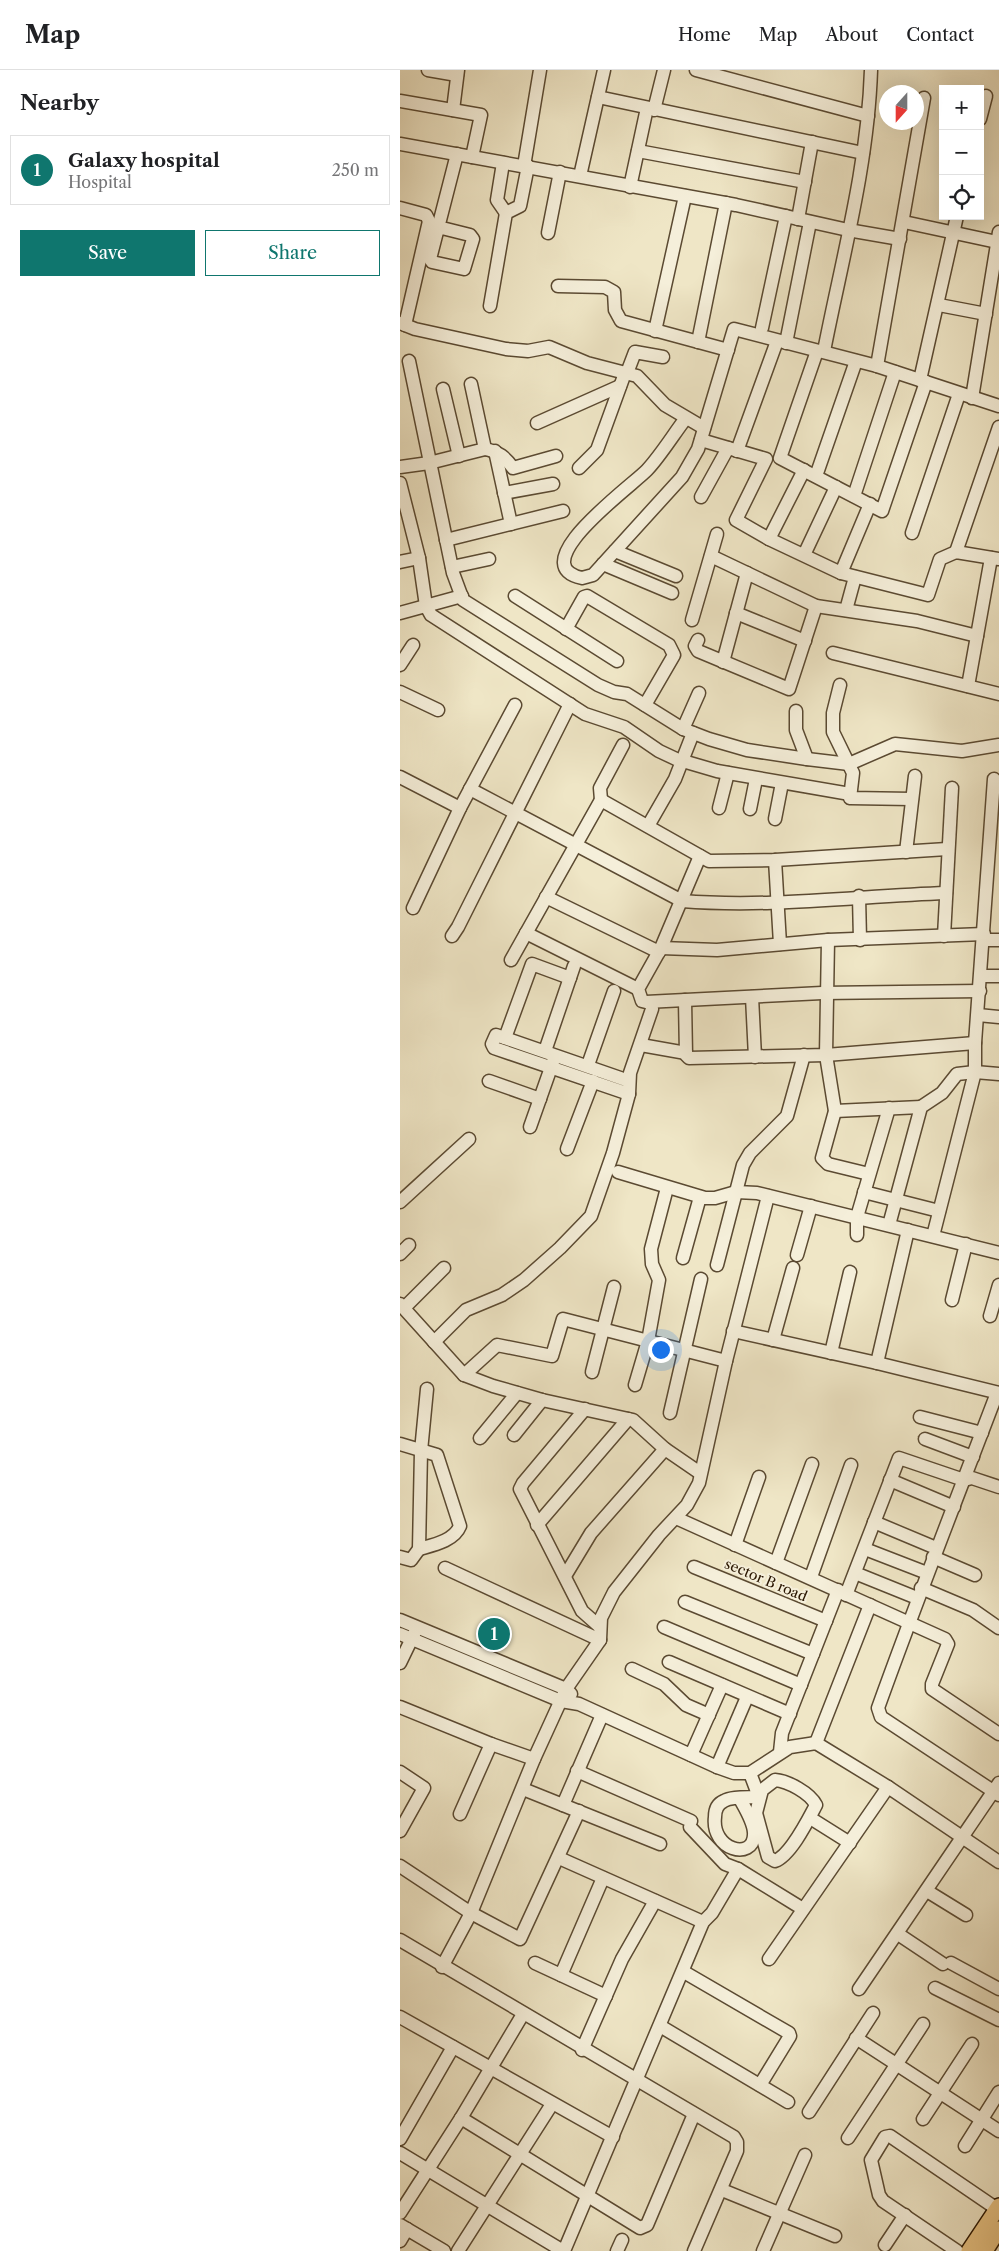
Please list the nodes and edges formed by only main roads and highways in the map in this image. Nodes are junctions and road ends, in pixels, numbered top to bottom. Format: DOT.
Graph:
graph roads {
  1 [pos="998,2207"];
  2 [pos="999,2229"];
  3 [pos="969,2251"];
  4 [pos="985,2251"];
  1 -- 3 [label="main road"];
  2 -- 4 [label="main road"];
}
